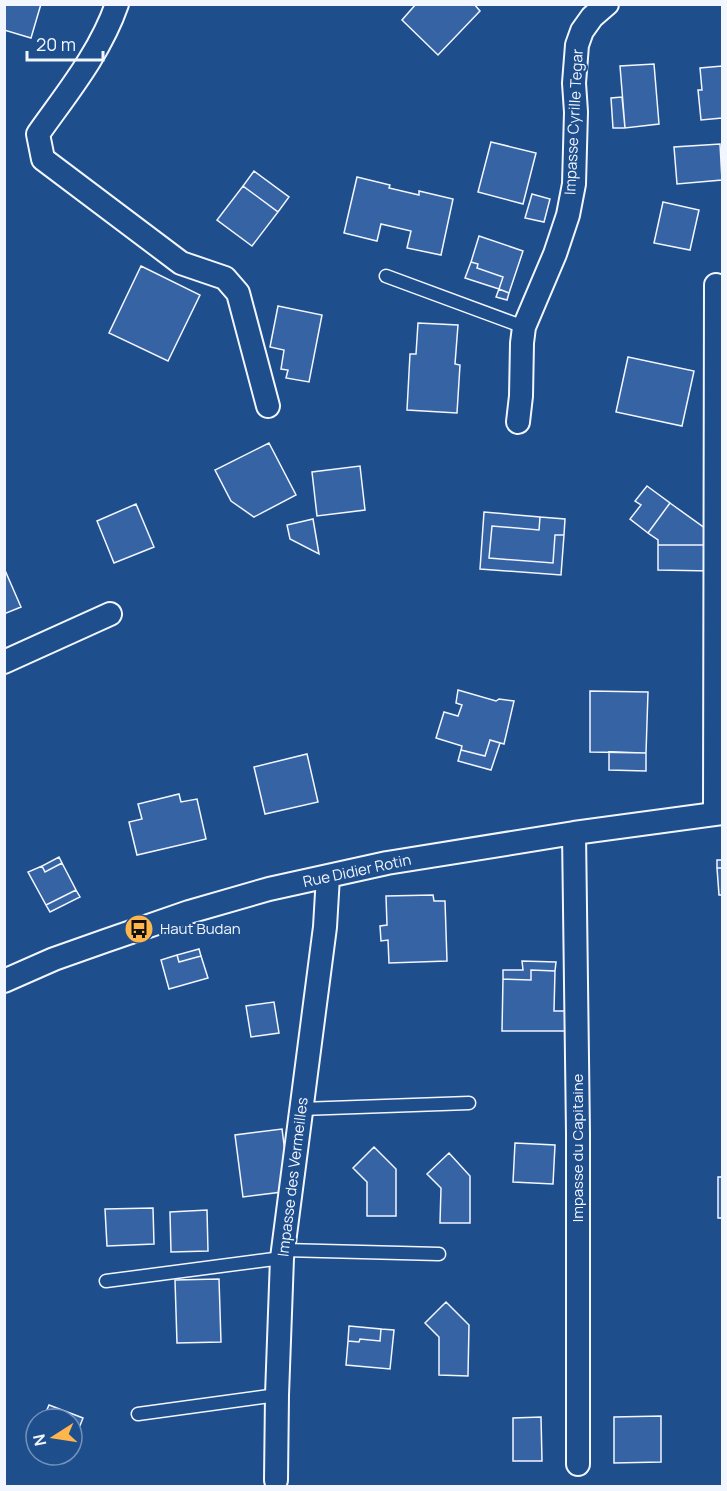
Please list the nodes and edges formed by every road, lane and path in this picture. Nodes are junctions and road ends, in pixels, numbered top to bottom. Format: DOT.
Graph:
graph roads {
  1 [pos="117,4"];
  2 [pos="607,4"];
  3 [pos="386,276"];
  4 [pos="716,285"];
  5 [pos="524,327"];
  6 [pos="268,406"];
  7 [pos="519,422"];
  8 [pos="110,614"];
  9 [pos="4,662"];
  10 [pos="719,813"];
  11 [pos="574,833"];
  12 [pos="328,876"];
  13 [pos="4,981"];
  14 [pos="469,1103"];
  15 [pos="301,1109"];
  16 [pos="283,1254"];
  17 [pos="440,1254"];
  18 [pos="106,1281"];
  19 [pos="277,1395"];
  20 [pos="138,1414"];
  21 [pos="578,1464"];
  22 [pos="276,1480"];
  1 -- 6 [label="street"];
  2 -- 5 [label="street, Impasse Cyrille Tegar"];
  3 -- 5 [label="lane"];
  4 -- 10 [label="street"];
  5 -- 7 [label="street, Impasse Cyrille Tegar"];
  8 -- 9 [label="street"];
  10 -- 11 [label="street, Rue Didier Rotin"];
  11 -- 12 [label="street, Rue Didier Rotin"];
  11 -- 21 [label="street, Impasse du Capitaine"];
  12 -- 13 [label="street, Rue Didier Rotin"];
  12 -- 15 [label="street, Impasse des Vermeilles"];
  14 -- 15 [label="lane"];
  15 -- 16 [label="street, Impasse des Vermeilles"];
  16 -- 17 [label="lane"];
  16 -- 18 [label="lane"];
  16 -- 19 [label="street, Impasse des Vermeilles"];
  19 -- 20 [label="lane"];
  19 -- 22 [label="street, Impasse des Vermeilles"];
}
